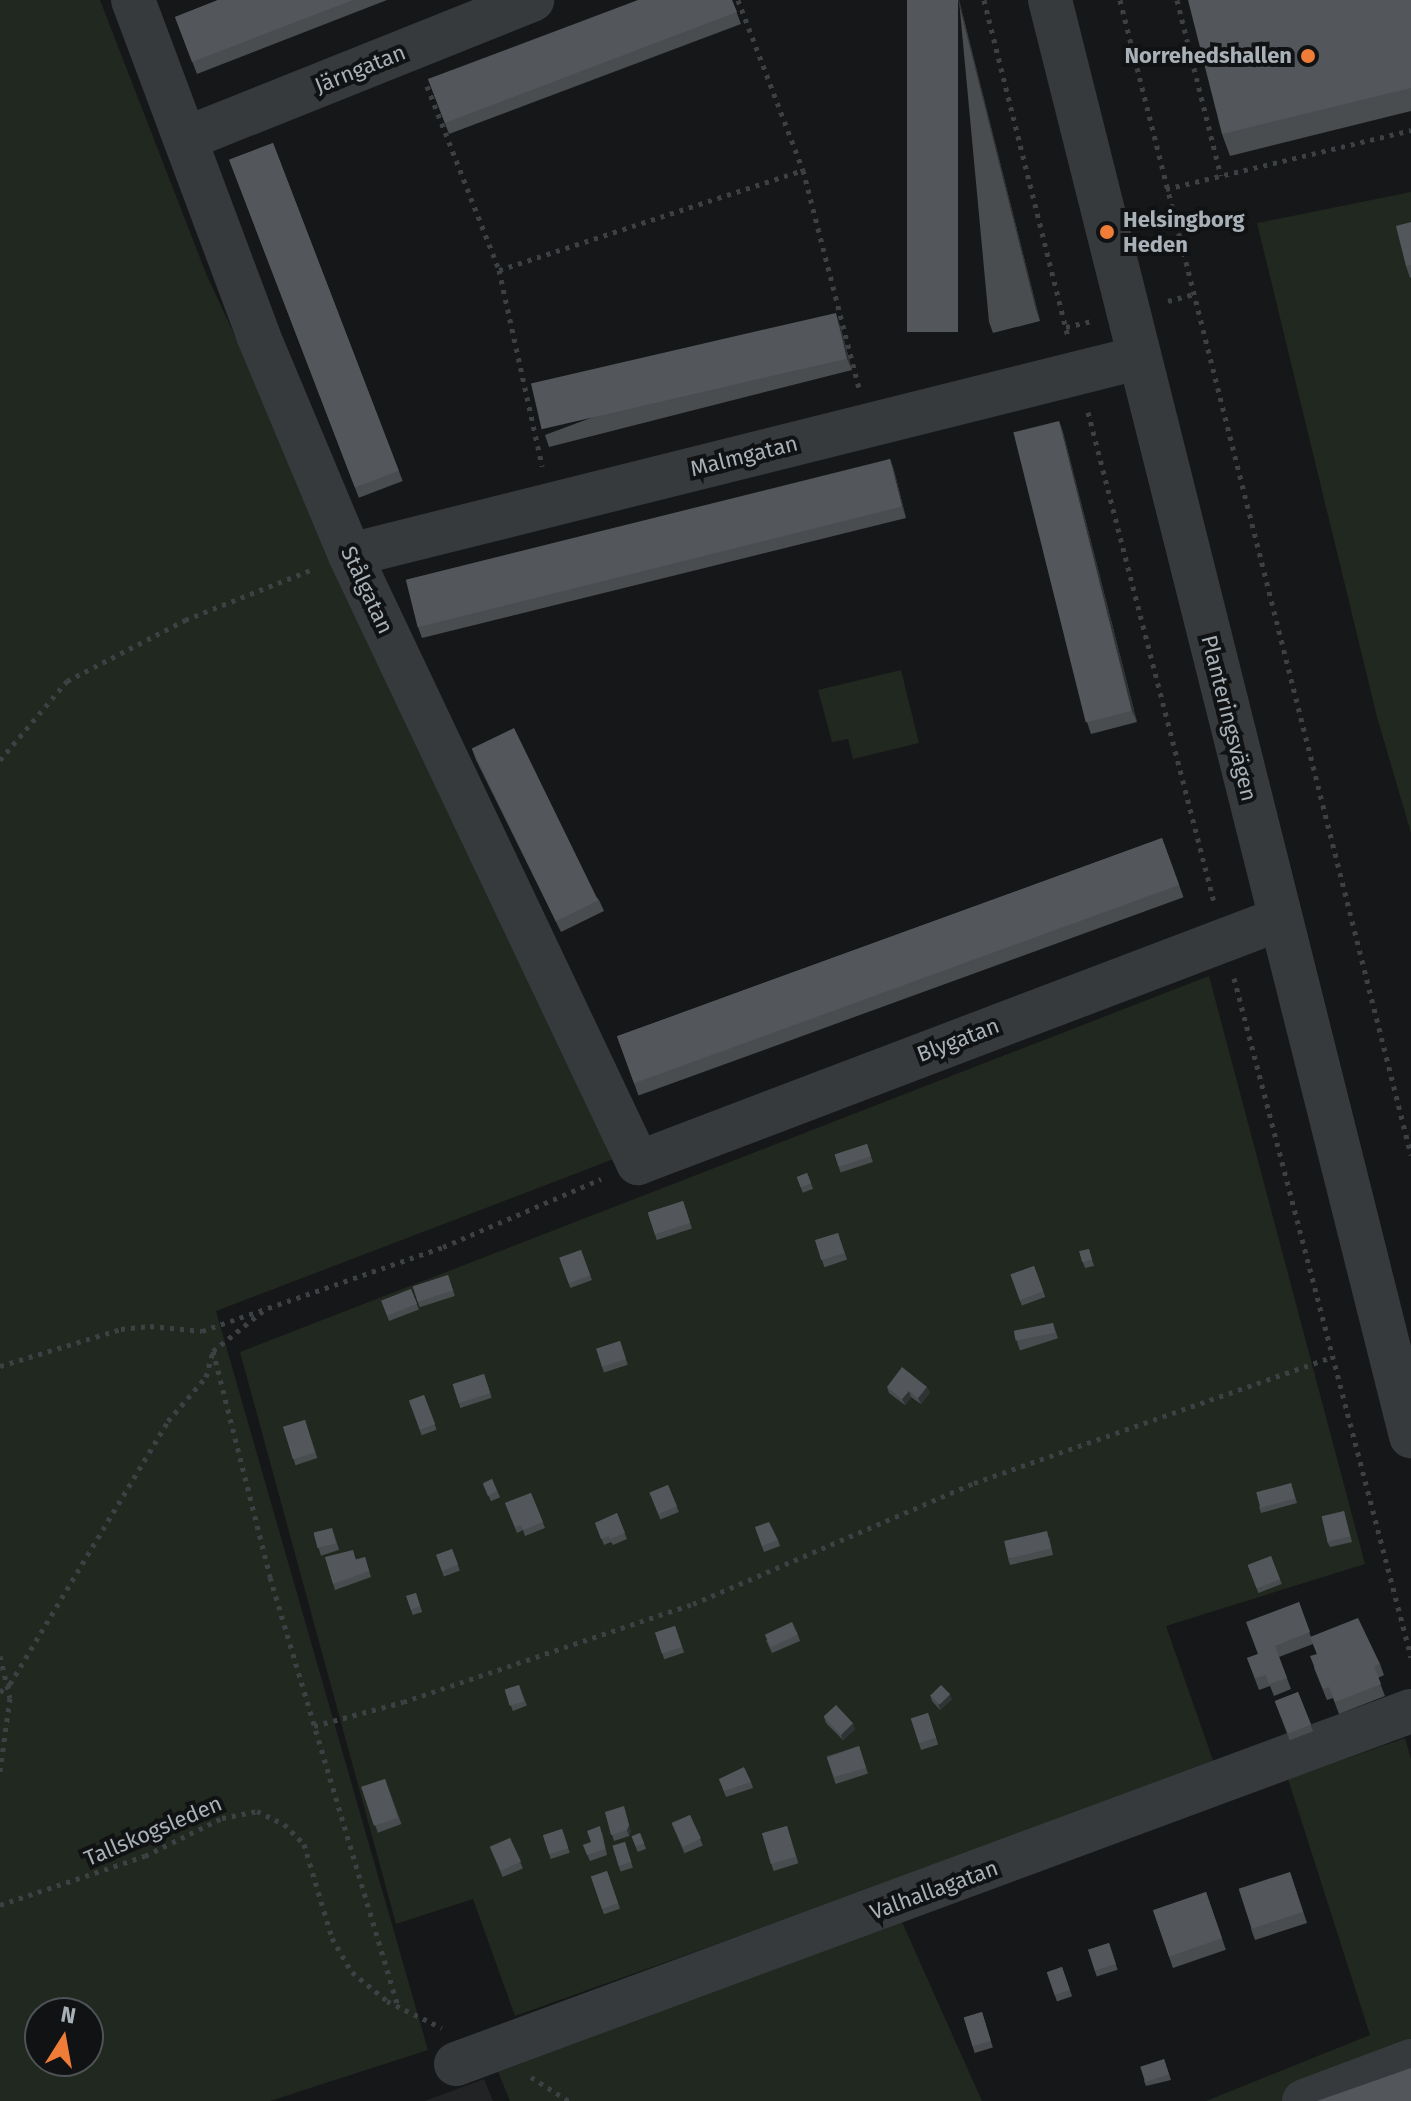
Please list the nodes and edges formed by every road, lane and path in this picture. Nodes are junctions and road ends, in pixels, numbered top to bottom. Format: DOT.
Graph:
graph roads {
  1 [pos="133,0"];
  2 [pos="532,0"];
  3 [pos="738,0"];
  4 [pos="984,0"];
  5 [pos="1050,0"];
  6 [pos="1120,0"];
  7 [pos="1177,0"];
  8 [pos="412,48"];
  9 [pos="1411,130"];
  10 [pos="187,138"];
  11 [pos="803,170"];
  12 [pos="1221,176"];
  13 [pos="1166,189"];
  14 [pos="499,270"];
  15 [pos="1138,358"];
  16 [pos="1078,374"];
  17 [pos="869,425"];
  18 [pos="550,505"];
  19 [pos="350,555"];
  20 [pos="0,760"];
  21 [pos="1280,919"];
  22 [pos="1223,938"];
  23 [pos="1411,1155"];
  24 [pos="638,1163"];
  25 [pos="267,1308"];
  26 [pos="213,1351"];
  27 [pos="1332,1357"];
  28 [pos="0,1366"];
  29 [pos="1411,1436"];
  30 [pos="0,1656"];
  31 [pos="1411,1657"];
  32 [pos="10,1684"];
  33 [pos="0,1692"];
  34 [pos="1411,1711"];
  35 [pos="314,1726"];
  36 [pos="0,1771"];
  37 [pos="0,1905"];
  38 [pos="398,2007"];
  39 [pos="473,2058"];
  40 [pos="1411,2061"];
  41 [pos="569,2101"];
  42 [pos="1304,2101"];
  1 -- 10 [label="street, Stålgatan"];
  2 -- 8 [label="street, Järngatan"];
  3 -- 11 [label="path"];
  4 -- 16 [label="path"];
  5 -- 15 [label="street, Planteringsvägen"];
  6 -- 13 [label="path"];
  7 -- 12 [label="path"];
  8 -- 10 [label="street, Järngatan"];
  8 -- 14 [label="path"];
  9 -- 12 [label="path"];
  10 -- 19 [label="street, Stålgatan"];
  11 -- 14 [label="path"];
  11 -- 17 [label="path"];
  12 -- 13 [label="path"];
  13 -- 23 [label="path"];
  14 -- 18 [label="path"];
  15 -- 16 [label="street, Malmgatan"];
  15 -- 21 [label="street, Planteringsvägen"];
  16 -- 17 [label="street, Malmgatan"];
  16 -- 22 [label="path"];
  17 -- 18 [label="street, Malmgatan"];
  18 -- 19 [label="street, Malmgatan"];
  19 -- 20 [label="path"];
  19 -- 24 [label="street, Stålgatan"];
  21 -- 22 [label="street, Blygatan"];
  21 -- 29 [label="street, Planteringsvägen"];
  22 -- 24 [label="street, Blygatan"];
  22 -- 27 [label="path"];
  24 -- 25 [label="path"];
  25 -- 26 [label="path"];
  25 -- 28 [label="path"];
  26 -- 32 [label="path"];
  26 -- 35 [label="path"];
  27 -- 31 [label="path"];
  27 -- 35 [label="path"];
  30 -- 32 [label="path"];
  32 -- 33 [label="path"];
  32 -- 36 [label="path"];
  34 -- 39 [label="street, Valhallagatan"];
  35 -- 38 [label="path"];
  37 -- 38 [label="path, Tallskogsleden"];
  38 -- 39 [label="path, Tallskogsleden"];
  39 -- 41 [label="path, Tallskogsleden"];
  40 -- 42 [label="street"];
}
